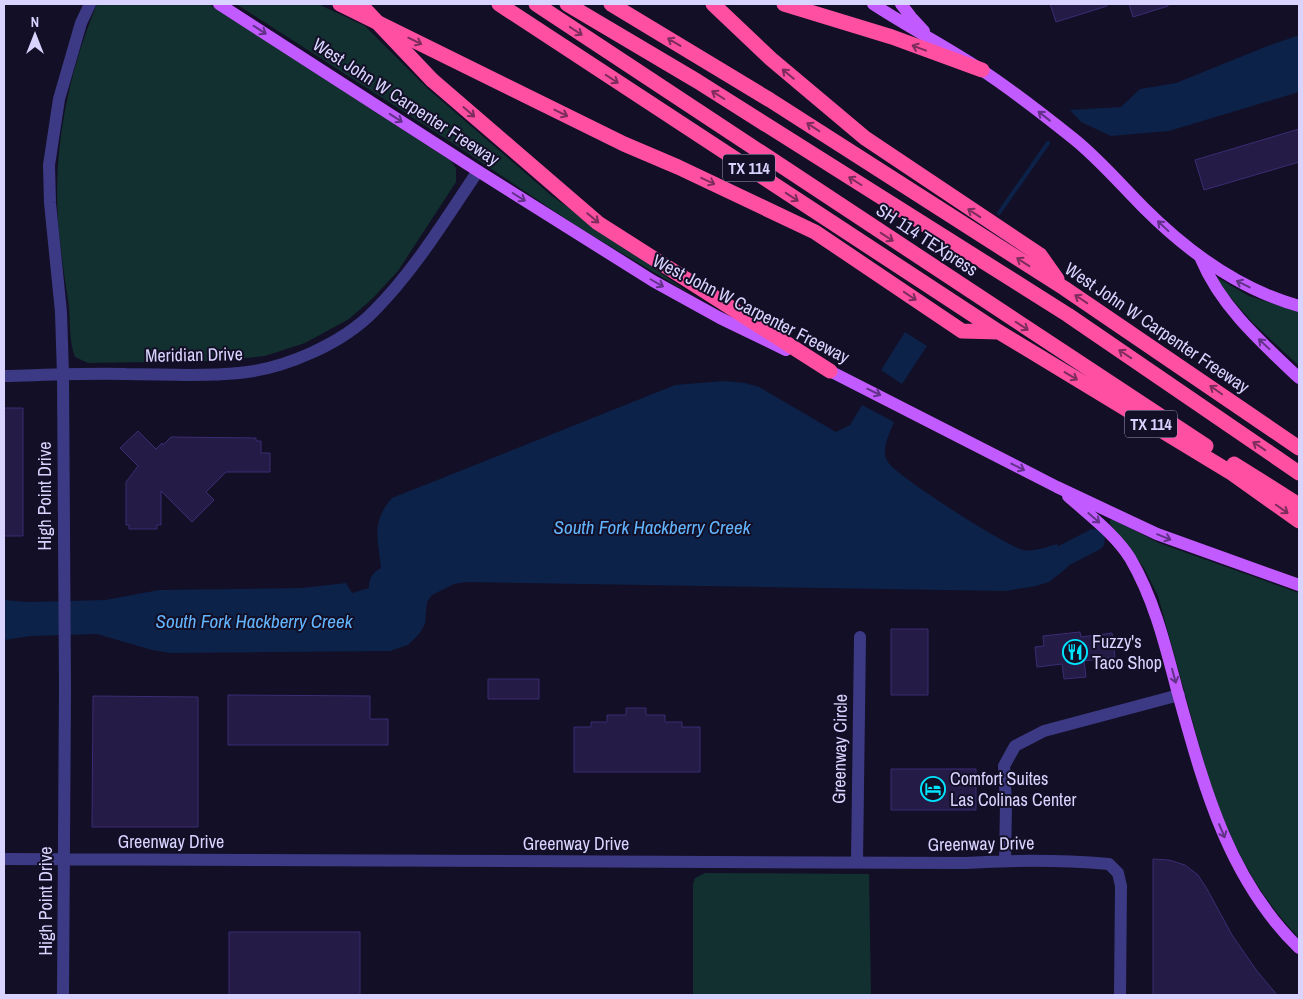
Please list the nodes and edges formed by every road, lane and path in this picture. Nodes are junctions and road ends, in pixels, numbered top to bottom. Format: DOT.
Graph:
graph roads {
  1 [pos="90,4"];
  2 [pos="219,4"];
  3 [pos="340,4"];
  4 [pos="360,4"];
  5 [pos="499,4"];
  6 [pos="536,4"];
  7 [pos="567,4"];
  8 [pos="611,4"];
  9 [pos="713,4"];
  10 [pos="784,4"];
  11 [pos="873,4"];
  12 [pos="901,4"];
  13 [pos="936,43"];
  14 [pos="982,70"];
  15 [pos="478,171"];
  16 [pos="1200,258"];
  17 [pos="1064,288"];
  18 [pos="1299,306"];
  19 [pos="999,332"];
  20 [pos="830,371"];
  21 [pos="63,375"];
  22 [pos="4,376"];
  23 [pos="1299,378"];
  24 [pos="1299,448"];
  25 [pos="1299,473"];
  26 [pos="1057,487"];
  27 [pos="1299,505"];
  28 [pos="1299,521"];
  29 [pos="1299,585"];
  30 [pos="860,637"];
  31 [pos="1179,695"];
  32 [pos="4,859"];
  33 [pos="64,859"];
  34 [pos="1005,860"];
  35 [pos="857,862"];
  36 [pos="1299,948"];
  37 [pos="63,995"];
  38 [pos="1120,995"];
  1 -- 21 [label="street, High Point Drive"];
  2 -- 15 [label="main road, West John W Carpenter Freeway, one-way"];
  3 -- 19 [label="highway, one-way"];
  4 -- 20 [label="highway, one-way, bridge"];
  5 -- 19 [label="highway, TX 114, one-way"];
  6 -- 27 [label="highway, SH 114 TEXpress, one-way"];
  25 -- 7 [label="highway, SH 114 TEXpress, one-way"];
  17 -- 8 [label="highway, West John W Carpenter Freeway, one-way"];
  17 -- 9 [label="highway, one-way"];
  14 -- 10 [label="highway, one-way"];
  11 -- 13 [label="main road"];
  12 -- 13 [label="main road"];
  13 -- 14 [label="main road"];
  16 -- 14 [label="main road, one-way"];
  15 -- 20 [label="main road, West John W Carpenter Freeway, one-way"];
  15 -- 21 [label="street, Meridian Drive"];
  18 -- 16 [label="main road, one-way"];
  23 -- 16 [label="main road, one-way"];
  24 -- 17 [label="highway, West John W Carpenter Freeway, one-way"];
  19 -- 28 [label="highway, TX 114, one-way"];
  20 -- 26 [label="main road, West John W Carpenter Freeway, one-way"];
  21 -- 22 [label="street, Meridian Drive"];
  21 -- 33 [label="street, High Point Drive"];
  26 -- 29 [label="main road, West John W Carpenter Freeway, one-way"];
  26 -- 31 [label="main road, one-way"];
  30 -- 35 [label="street, Greenway Circle"];
  31 -- 34 [label="street"];
  31 -- 36 [label="main road, one-way"];
  32 -- 33 [label="street, Greenway Drive"];
  33 -- 35 [label="street, Greenway Drive"];
  33 -- 37 [label="street, High Point Drive"];
  34 -- 35 [label="street, Greenway Drive"];
  34 -- 38 [label="street, Greenway Drive"];
}
